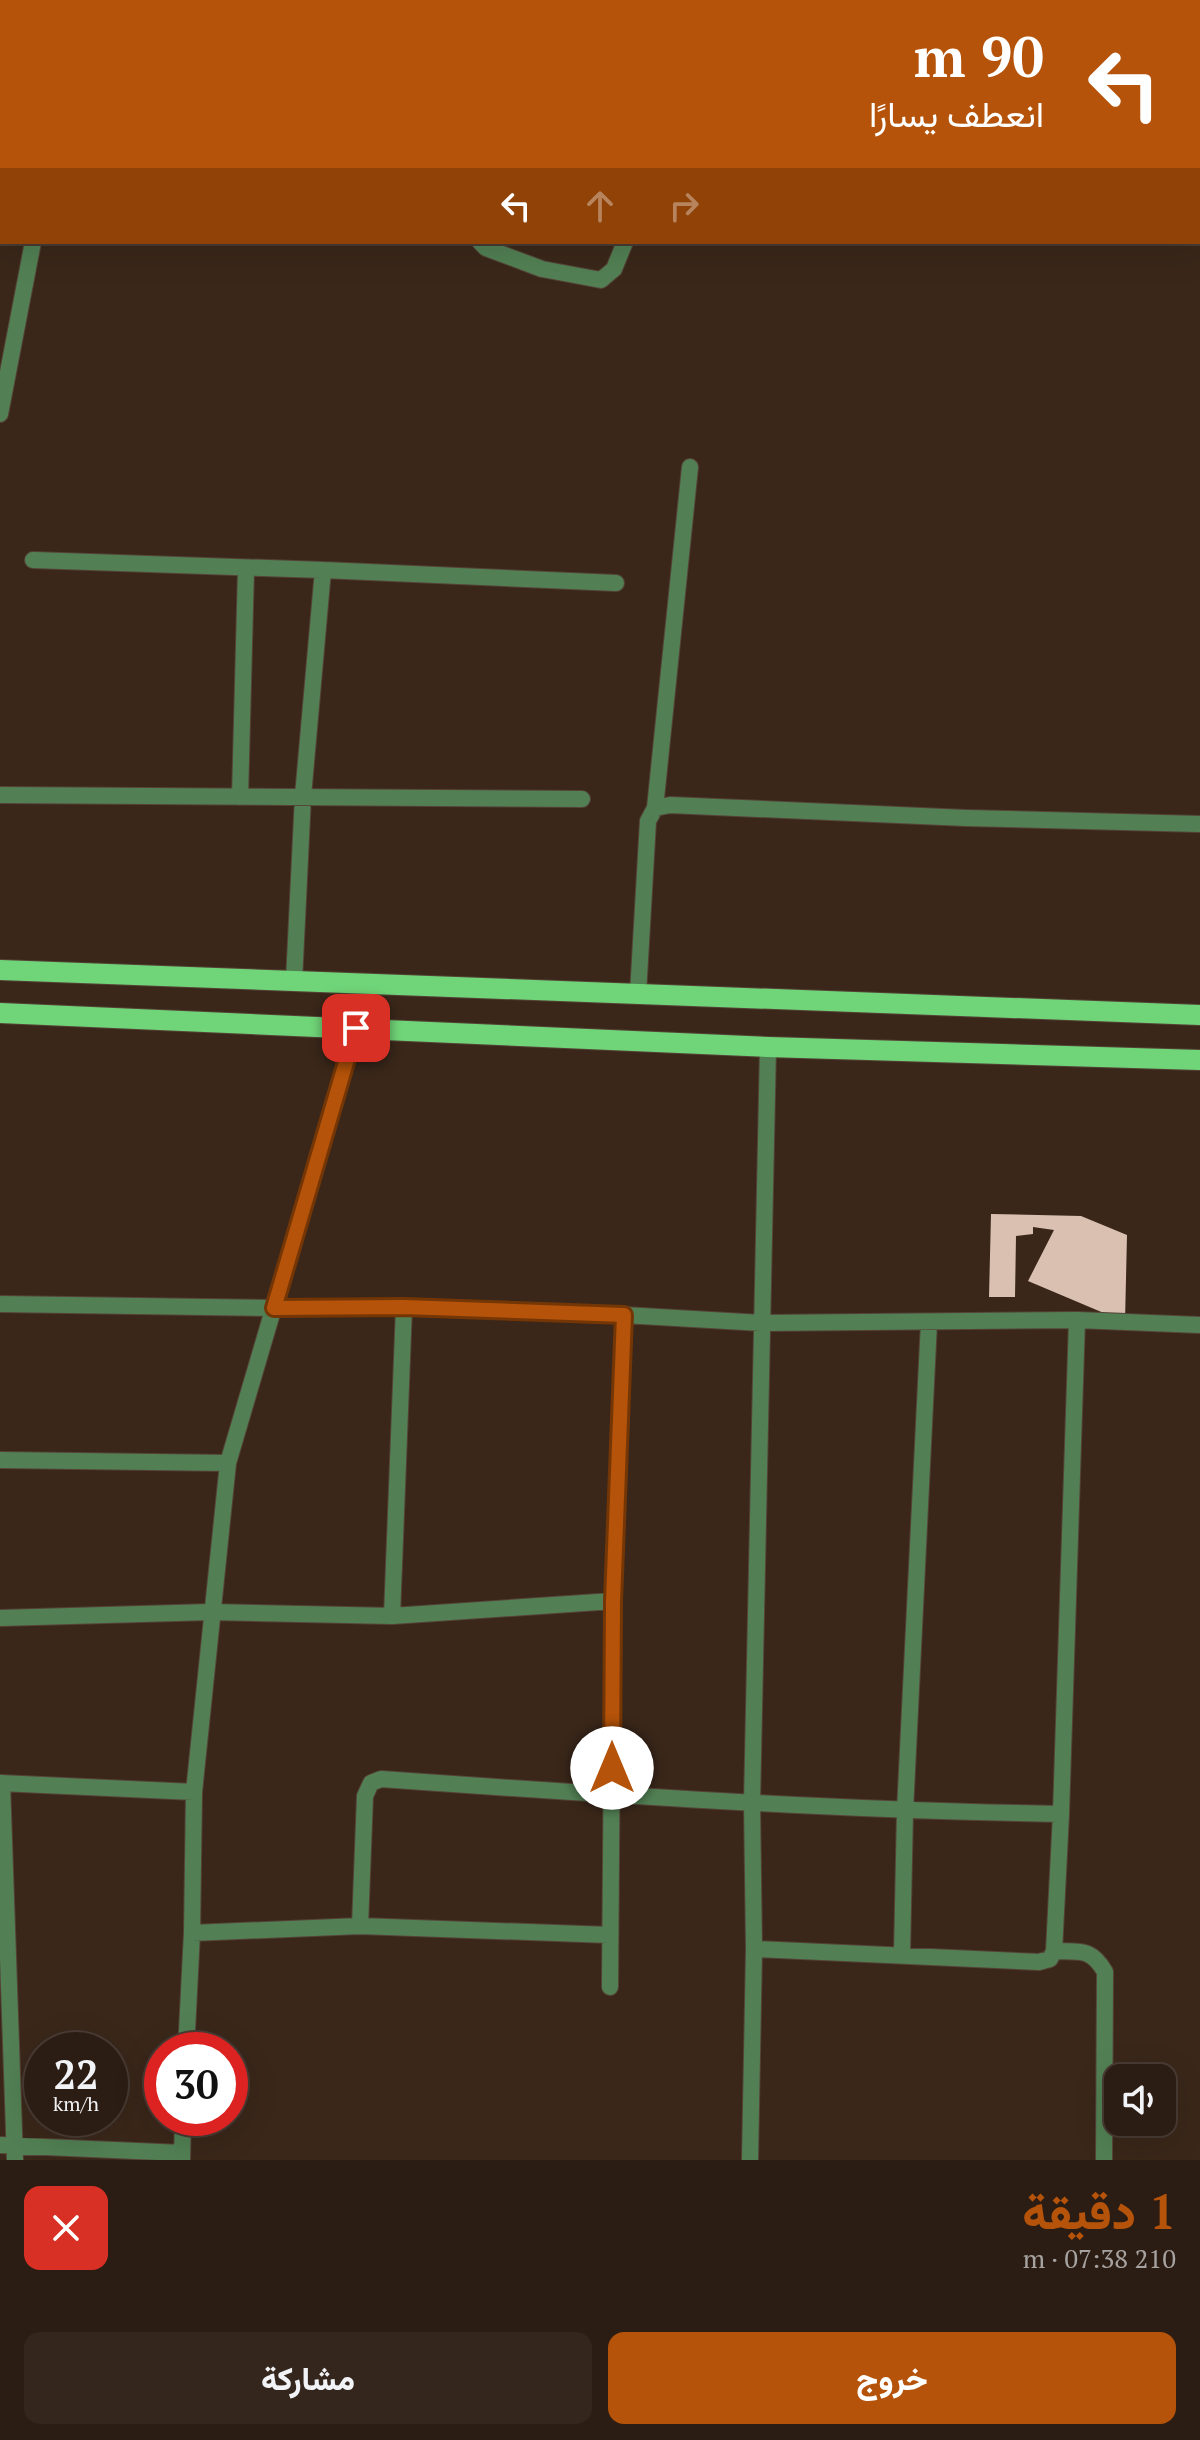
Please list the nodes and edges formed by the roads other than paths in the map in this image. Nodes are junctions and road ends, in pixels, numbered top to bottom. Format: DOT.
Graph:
graph roads {
  1 [pos="33,244"];
  2 [pos="482,244"];
  3 [pos="624,244"];
  4 [pos="0,414"];
  5 [pos="690,467"];
  6 [pos="33,560"];
  7 [pos="246,569"];
  8 [pos="323,570"];
  9 [pos="616,583"];
  10 [pos="0,795"];
  11 [pos="303,796"];
  12 [pos="240,797"];
  13 [pos="582,799"];
  14 [pos="655,808"];
  15 [pos="1200,824"];
  16 [pos="0,970"];
  17 [pos="294,981"];
  18 [pos="638,994"];
  19 [pos="0,1013"];
  20 [pos="1200,1015"];
  21 [pos="356,1028"];
  22 [pos="768,1047"];
  23 [pos="1200,1060"];
  24 [pos="0,1304"];
  25 [pos="404,1307"];
  26 [pos="274,1308"];
  27 [pos="624,1315"];
  28 [pos="1077,1320"];
  29 [pos="929,1322"];
  30 [pos="762,1323"];
  31 [pos="1200,1325"];
  32 [pos="0,1460"];
  33 [pos="228,1463"];
  34 [pos="613,1601"];
  35 [pos="211,1612"];
  36 [pos="392,1616"];
  37 [pos="0,1618"];
  38 [pos="1,1783"];
  39 [pos="194,1792"];
  40 [pos="612,1795"];
  41 [pos="752,1803"];
  42 [pos="905,1811"];
  43 [pos="1061,1814"];
  44 [pos="360,1926"];
  45 [pos="192,1933"];
  46 [pos="610,1935"];
  47 [pos="754,1949"];
  48 [pos="1054,1951"];
  49 [pos="902,1954"];
  50 [pos="610,1987"];
  51 [pos="187,2032"];
  52 [pos="183,2136"];
  53 [pos="10,2150"];
  54 [pos="182,2156"];
  55 [pos="750,2160"];
  56 [pos="1104,2160"];
  1 -- 4 [label="street"];
  2 -- 3 [label="street"];
  5 -- 14 [label="street"];
  6 -- 7 [label="street"];
  7 -- 8 [label="street"];
  7 -- 12 [label="street"];
  8 -- 9 [label="street"];
  8 -- 11 [label="street"];
  10 -- 12 [label="street"];
  11 -- 12 [label="street"];
  11 -- 13 [label="street"];
  11 -- 17 [label="street"];
  14 -- 15 [label="street"];
  14 -- 18 [label="street"];
  16 -- 17 [label="main road"];
  17 -- 18 [label="main road"];
  18 -- 20 [label="main road"];
  19 -- 21 [label="main road"];
  21 -- 22 [label="main road"];
  21 -- 26 [label="street"];
  22 -- 23 [label="main road"];
  22 -- 30 [label="street"];
  24 -- 26 [label="street"];
  25 -- 26 [label="street"];
  25 -- 27 [label="street"];
  25 -- 36 [label="street"];
  26 -- 33 [label="street"];
  27 -- 30 [label="street"];
  27 -- 34 [label="street"];
  28 -- 29 [label="street"];
  28 -- 31 [label="street"];
  28 -- 43 [label="street"];
  29 -- 30 [label="street"];
  29 -- 42 [label="street"];
  30 -- 41 [label="street"];
  32 -- 33 [label="street"];
  33 -- 35 [label="street"];
  34 -- 36 [label="street"];
  34 -- 40 [label="street"];
  35 -- 36 [label="street"];
  35 -- 37 [label="street"];
  35 -- 39 [label="street"];
  38 -- 39 [label="street"];
  38 -- 53 [label="street"];
  39 -- 45 [label="street"];
  40 -- 41 [label="street"];
  40 -- 44 [label="street"];
  40 -- 46 [label="street"];
  41 -- 42 [label="street"];
  41 -- 47 [label="street"];
  42 -- 43 [label="street"];
  42 -- 49 [label="street"];
  43 -- 48 [label="street"];
  44 -- 45 [label="street"];
  44 -- 46 [label="street"];
  45 -- 51 [label="street"];
  46 -- 50 [label="street"];
  47 -- 49 [label="street"];
  47 -- 55 [label="street"];
  48 -- 49 [label="street"];
  48 -- 56 [label="street"];
  52 -- 54 [label="street"];
  53 -- 54 [label="street"];
}
